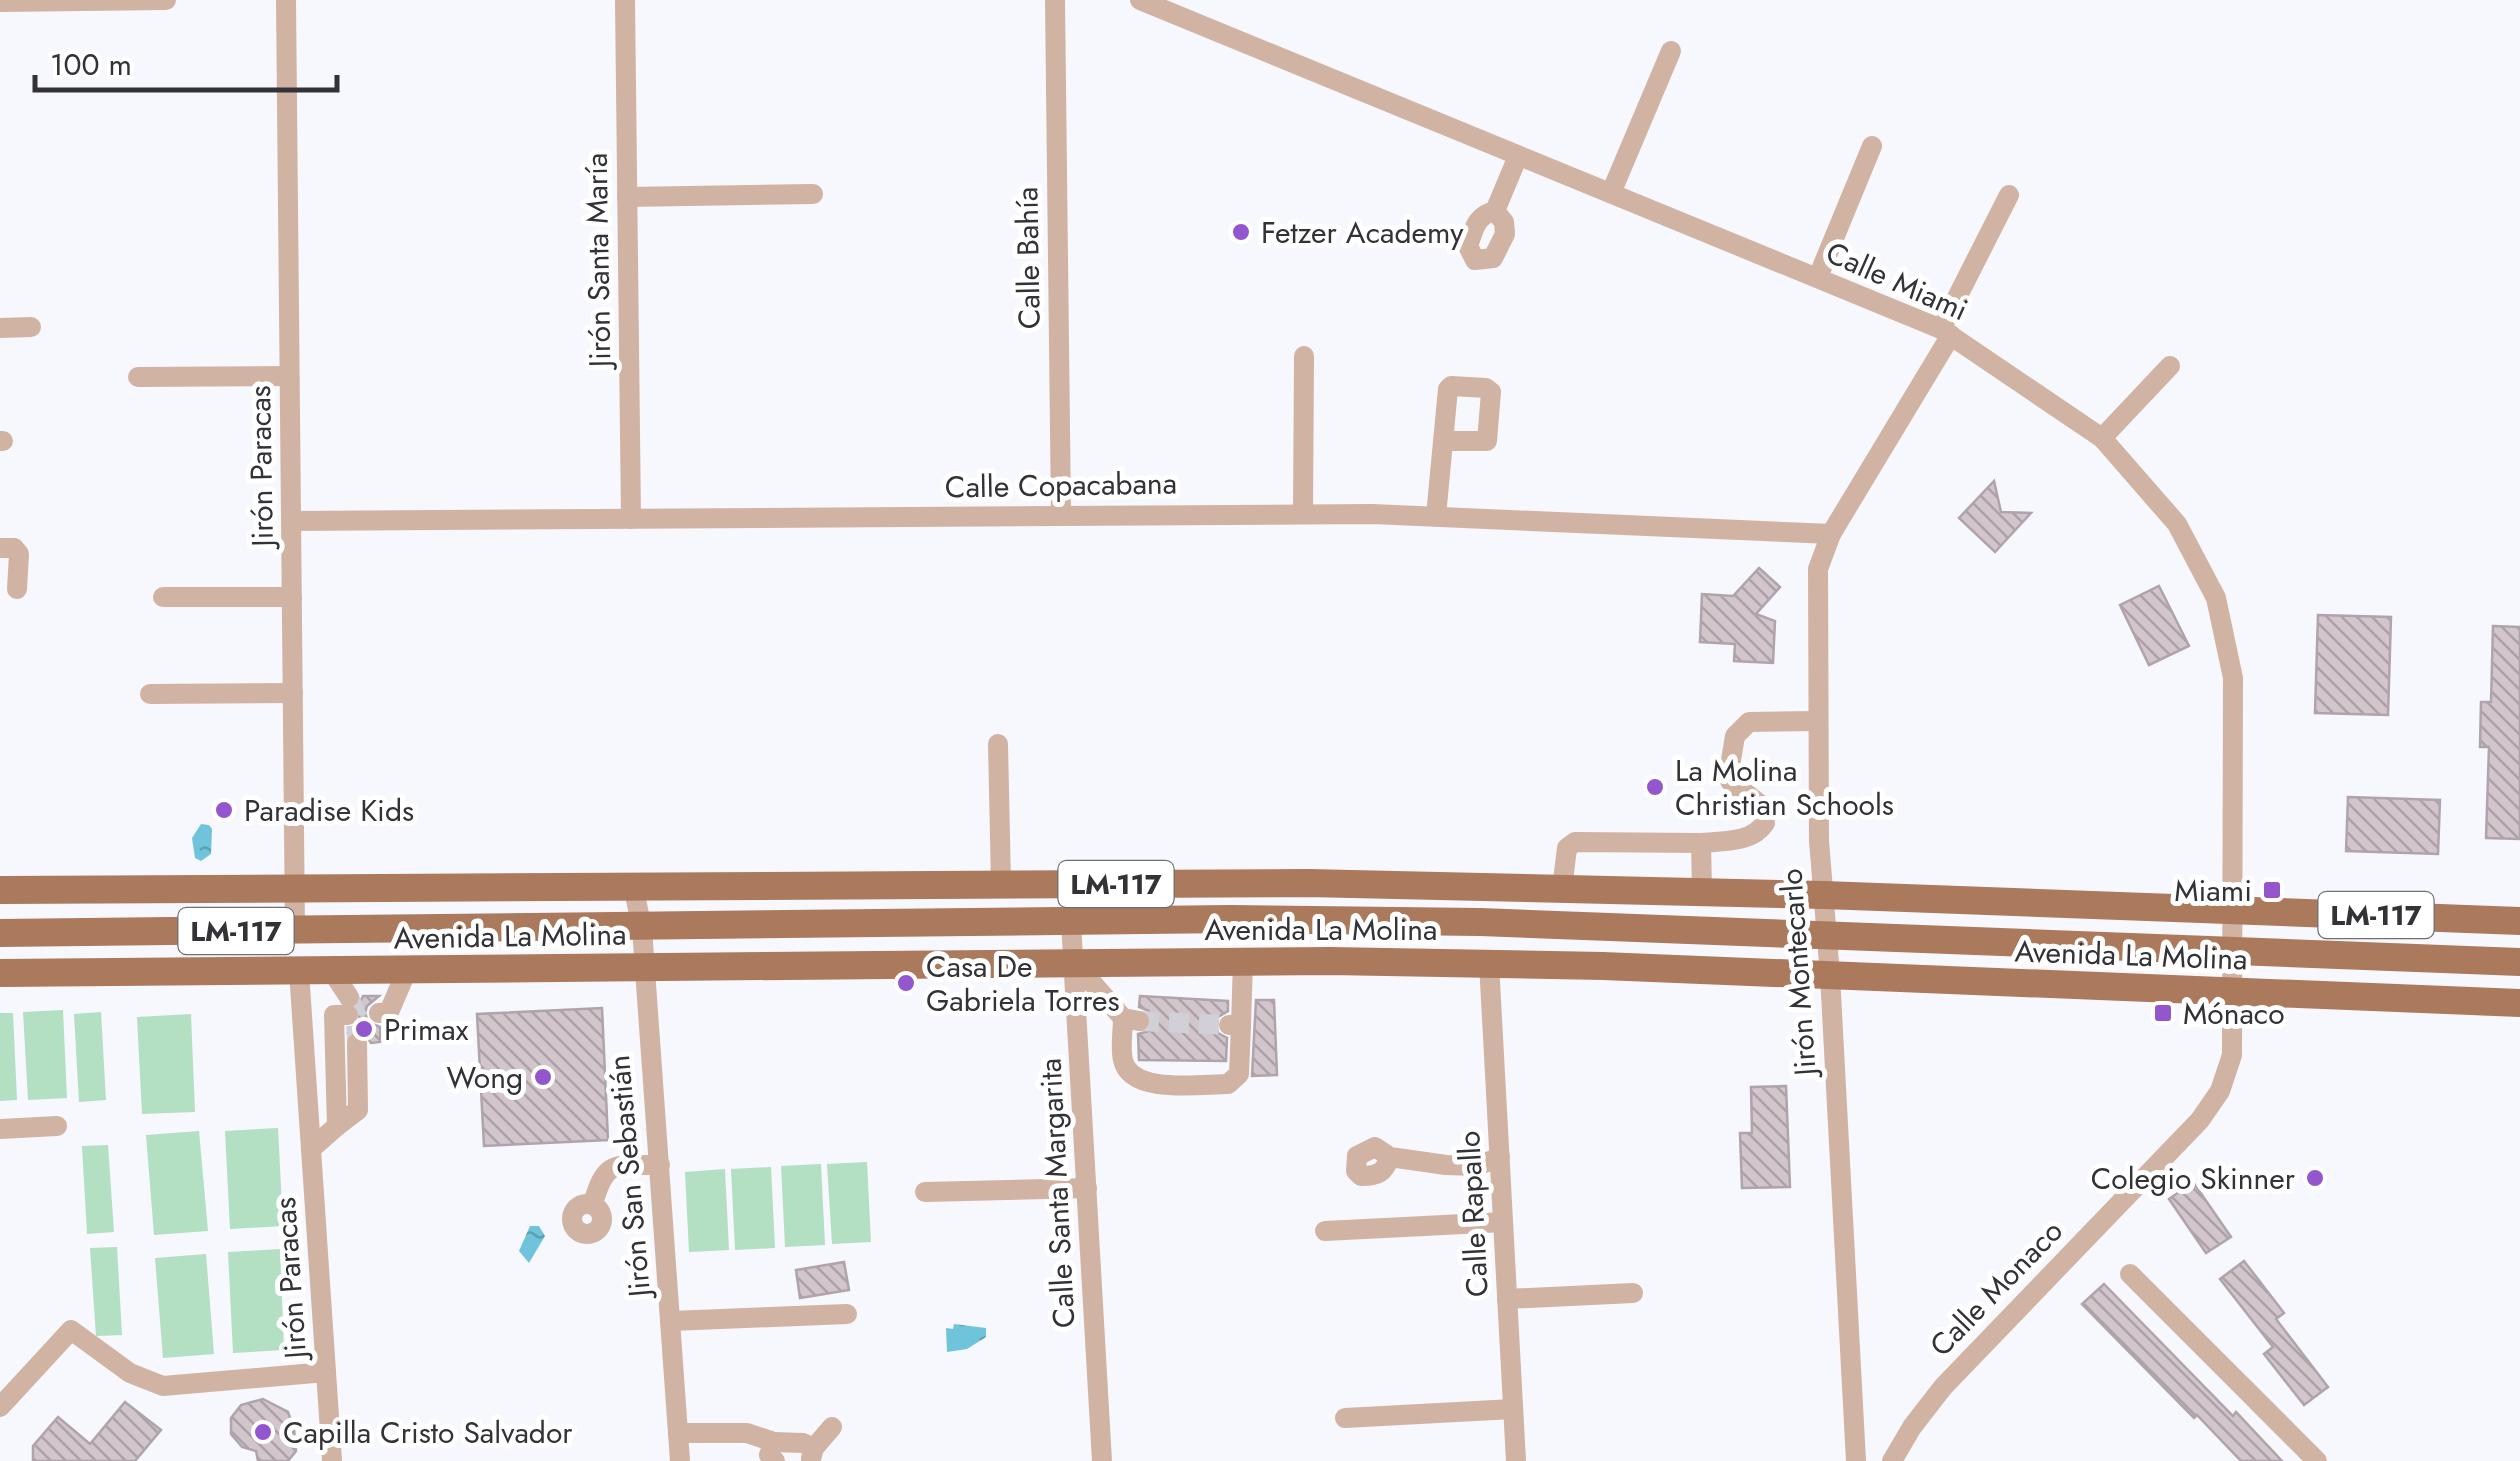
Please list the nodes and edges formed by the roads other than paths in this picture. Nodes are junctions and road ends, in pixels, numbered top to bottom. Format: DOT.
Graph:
graph roads {
  1 [pos="166,0"];
  2 [pos="286,0"];
  3 [pos="625,0"];
  4 [pos="1055,0"];
  5 [pos="1140,0"];
  6 [pos="72,1"];
  7 [pos="0,2"];
  8 [pos="1671,51"];
  9 [pos="1872,146"];
  10 [pos="1518,156"];
  11 [pos="813,194"];
  12 [pos="1612,194"];
  13 [pos="2010,195"];
  14 [pos="628,198"];
  15 [pos="1495,211"];
  16 [pos="1818,277"];
  17 [pos="0,328"];
  18 [pos="31,328"];
  19 [pos="1946,332"];
  20 [pos="1304,356"];
  21 [pos="2170,366"];
  22 [pos="290,376"];
  23 [pos="138,377"];
  24 [pos="2102,438"];
  25 [pos="1444,441"];
  26 [pos="1303,514"];
  27 [pos="1062,515"];
  28 [pos="1436,516"];
  29 [pos="631,519"];
  30 [pos="292,521"];
  31 [pos="1830,534"];
  32 [pos="0,548"];
  33 [pos="18,589"];
  34 [pos="292,596"];
  35 [pos="163,597"];
  36 [pos="293,693"];
  37 [pos="150,694"];
  38 [pos="1818,721"];
  39 [pos="998,744"];
  40 [pos="1701,843"];
  41 [pos="1001,884"];
  42 [pos="633,886"];
  43 [pos="295,888"];
  44 [pos="1562,889"];
  45 [pos="0,890"];
  46 [pos="57,890"];
  47 [pos="1702,892"];
  48 [pos="1824,895"];
  49 [pos="2232,909"];
  50 [pos="2520,921"];
  51 [pos="1071,922"];
  52 [pos="642,928"];
  53 [pos="472,929"];
  54 [pos="295,931"];
  55 [pos="128,932"];
  56 [pos="195,932"];
  57 [pos="0,934"];
  58 [pos="1828,934"];
  59 [pos="2232,951"];
  60 [pos="1243,960"];
  61 [pos="1073,961"];
  62 [pos="2520,962"];
  63 [pos="1489,963"];
  64 [pos="642,967"];
  65 [pos="331,970"];
  66 [pos="407,970"];
  67 [pos="0,974"];
  68 [pos="1830,975"];
  69 [pos="299,982"];
  70 [pos="2233,992"];
  71 [pos="2520,1003"];
  72 [pos="344,1009"];
  73 [pos="379,1013"];
  74 [pos="357,1043"];
  75 [pos="57,1126"];
  76 [pos="337,1126"];
  77 [pos="0,1130"];
  78 [pos="311,1150"];
  79 [pos="1390,1156"];
  80 [pos="1500,1158"];
  81 [pos="660,1165"];
  82 [pos="1087,1188"];
  83 [pos="925,1192"];
  84 [pos="593,1204"];
  85 [pos="1503,1222"];
  86 [pos="1325,1231"];
  87 [pos="2130,1274"];
  88 [pos="1633,1293"];
  89 [pos="1508,1300"];
  90 [pos="846,1314"];
  91 [pos="670,1321"];
  92 [pos="326,1372"];
  93 [pos="0,1407"];
  94 [pos="1514,1409"];
  95 [pos="1345,1418"];
  96 [pos="832,1428"];
  97 [pos="678,1434"];
  98 [pos="774,1451"];
  99 [pos="812,1454"];
  100 [pos="332,1461"];
  101 [pos="680,1461"];
  102 [pos="1102,1461"];
  103 [pos="1516,1461"];
  104 [pos="1856,1461"];
  105 [pos="1892,1461"];
  106 [pos="2317,1461"];
  1 -- 6 [label="street"];
  2 -- 22 [label="street, Jirón Paracas"];
  3 -- 14 [label="street, Jirón Santa María"];
  4 -- 27 [label="street, Calle Bahía"];
  5 -- 10 [label="street, Calle Miami"];
  6 -- 7 [label="street"];
  8 -- 12 [label="street"];
  9 -- 16 [label="street"];
  10 -- 12 [label="street, Calle Miami"];
  10 -- 15 [label="street"];
  11 -- 14 [label="street"];
  12 -- 16 [label="street, Calle Miami"];
  13 -- 19 [label="street, Jirón Montecarlo"];
  14 -- 29 [label="street, Jirón Santa María"];
  16 -- 19 [label="street, Calle Miami"];
  17 -- 18 [label="street"];
  19 -- 24 [label="street, Calle Miami"];
  19 -- 31 [label="street, Jirón Montecarlo"];
  20 -- 26 [label="street"];
  21 -- 24 [label="street"];
  22 -- 23 [label="street"];
  22 -- 30 [label="street, Jirón Paracas"];
  24 -- 49 [label="street, Calle Miami"];
  25 -- 28 [label="street"];
  26 -- 27 [label="street, Calle Copacabana"];
  26 -- 28 [label="street, Calle Copacabana"];
  27 -- 29 [label="street, Calle Copacabana"];
  28 -- 31 [label="street, Calle Copacabana"];
  29 -- 30 [label="street, Calle Copacabana"];
  30 -- 34 [label="street, Jirón Paracas"];
  31 -- 38 [label="street, Jirón Montecarlo"];
  32 -- 33 [label="street"];
  34 -- 35 [label="street"];
  34 -- 36 [label="street, Jirón Paracas"];
  36 -- 37 [label="street"];
  36 -- 43 [label="street, Jirón Paracas"];
  38 -- 40 [label="street"];
  38 -- 48 [label="street, Jirón Montecarlo"];
  39 -- 41 [label="street"];
  40 -- 44 [label="street"];
  40 -- 47 [label="street"];
  41 -- 42 [label="main road, Avenida La Molina / LM-117"];
  41 -- 44 [label="main road, Avenida La Molina / LM-117"];
  42 -- 43 [label="main road, Avenida La Molina / LM-117"];
  42 -- 52 [label="street, Jirón San Sebastián"];
  43 -- 46 [label="main road, Avenida La Molina / LM-117"];
  43 -- 54 [label="street, Jirón Paracas"];
  44 -- 47 [label="main road, Avenida La Molina / LM-117"];
  45 -- 46 [label="main road, Avenida La Molina / LM-117"];
  46 -- 55 [label="main road"];
  47 -- 48 [label="main road, Avenida La Molina / LM-117"];
  48 -- 49 [label="main road, Avenida La Molina / LM-117"];
  48 -- 58 [label="street, Jirón Montecarlo"];
  49 -- 50 [label="main road, Avenida La Molina / LM-117"];
  49 -- 59 [label="street, Calle Miami"];
  51 -- 52 [label="main road, Avenida La Molina / LM-117"];
  51 -- 58 [label="main road, Avenida La Molina / LM-117"];
  51 -- 61 [label="street, Calle Santa Margarita"];
  52 -- 53 [label="main road, Avenida La Molina / LM-117"];
  52 -- 64 [label="street, Jirón San Sebastián"];
  53 -- 54 [label="main road, Avenida La Molina / LM-117"];
  53 -- 66 [label="main road"];
  54 -- 56 [label="main road, Avenida La Molina / LM-117"];
  55 -- 56 [label="main road, Avenida La Molina / LM-117"];
  55 -- 57 [label="main road, Avenida La Molina / LM-117"];
  56 -- 69 [label="main road"];
  58 -- 59 [label="main road, Avenida La Molina / LM-117"];
  58 -- 68 [label="street, Jirón Montecarlo"];
  59 -- 62 [label="main road, Avenida La Molina / LM-117"];
  59 -- 70 [label="street, Calle Monaco"];
  60 -- 61 [label="main road, Avenida La Molina / LM-117"];
  60 -- 61 [label="street"];
  60 -- 63 [label="main road, Avenida La Molina / LM-117"];
  61 -- 64 [label="main road, Avenida La Molina / LM-117"];
  61 -- 82 [label="street, Calle Santa Margarita"];
  63 -- 68 [label="main road, Avenida La Molina / LM-117"];
  63 -- 80 [label="street, Calle Rapallo"];
  64 -- 66 [label="main road, Avenida La Molina / LM-117"];
  64 -- 81 [label="street, Jirón San Sebastián"];
  65 -- 66 [label="main road, Avenida La Molina / LM-117"];
  65 -- 69 [label="main road, Avenida La Molina / LM-117"];
  65 -- 72 [label="street"];
  66 -- 73 [label="street"];
  67 -- 69 [label="main road, Avenida La Molina / LM-117"];
  68 -- 70 [label="main road, Avenida La Molina / LM-117"];
  68 -- 104 [label="street, Jirón Montecarlo"];
  69 -- 72 [label="street"];
  69 -- 78 [label="street, Jirón Paracas"];
  70 -- 71 [label="main road, Avenida La Molina / LM-117"];
  70 -- 105 [label="street, Calle Monaco"];
  72 -- 76 [label="street"];
  74 -- 76 [label="street"];
  75 -- 77 [label="street"];
  76 -- 78 [label="street"];
  78 -- 92 [label="street, Jirón Paracas"];
  79 -- 80 [label="street"];
  80 -- 85 [label="street, Calle Rapallo"];
  81 -- 84 [label="street"];
  81 -- 91 [label="street, Jirón San Sebastián"];
  82 -- 83 [label="street"];
  82 -- 102 [label="street, Calle Santa Margarita"];
  85 -- 86 [label="street"];
  85 -- 89 [label="street, Calle Rapallo"];
  87 -- 106 [label="street"];
  88 -- 89 [label="street"];
  89 -- 94 [label="street, Calle Rapallo"];
  90 -- 91 [label="street"];
  91 -- 97 [label="street, Jirón San Sebastián"];
  92 -- 93 [label="street"];
  92 -- 100 [label="street, Jirón Paracas"];
  94 -- 95 [label="street"];
  94 -- 103 [label="street, Calle Rapallo"];
  96 -- 99 [label="street"];
  97 -- 98 [label="street"];
  97 -- 101 [label="street, Jirón San Sebastián"];
  98 -- 99 [label="street"];
}
